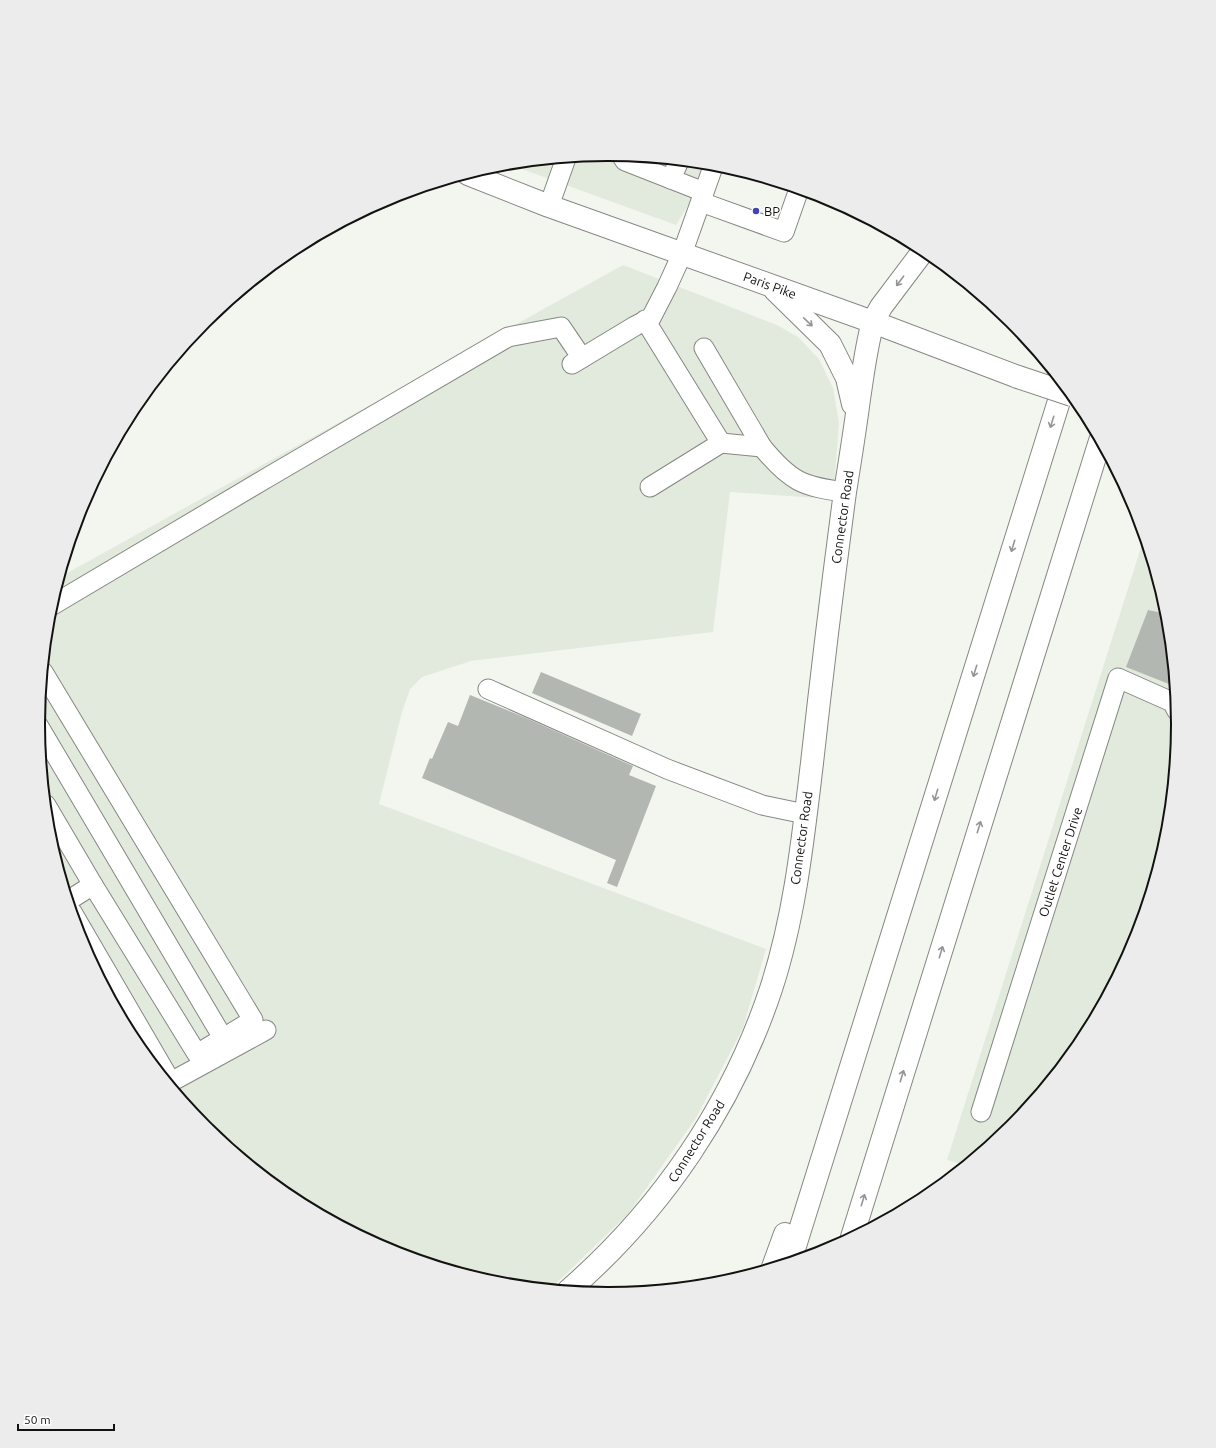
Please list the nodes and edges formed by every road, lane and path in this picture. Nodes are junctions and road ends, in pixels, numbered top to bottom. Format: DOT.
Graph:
graph roads {
  1 [pos="626,161"];
  2 [pos="564,163"];
  3 [pos="677,166"];
  4 [pos="711,171"];
  5 [pos="476,177"];
  6 [pos="671,179"];
  7 [pos="797,194"];
  8 [pos="702,197"];
  9 [pos="549,206"];
  10 [pos="682,254"];
  11 [pos="920,255"];
  12 [pos="770,285"];
  13 [pos="645,320"];
  14 [pos="873,322"];
  15 [pos="704,348"];
  16 [pos="1062,391"];
  17 [pos="1062,392"];
  18 [pos="856,420"];
  19 [pos="720,443"];
  20 [pos="762,447"];
  21 [pos="1098,447"];
  22 [pos="650,487"];
  23 [pos="846,492"];
  24 [pos="59,601"];
  25 [pos="47,679"];
  26 [pos="488,689"];
  27 [pos="1170,701"];
  28 [pos="45,737"];
  29 [pos="805,814"];
  30 [pos="53,817"];
  31 [pos="93,885"];
  32 [pos="73,898"];
  33 [pos="90,943"];
  34 [pos="266,1030"];
  35 [pos="223,1038"];
  36 [pos="160,1066"];
  37 [pos="173,1081"];
  38 [pos="846,1084"];
  39 [pos="981,1112"];
  40 [pos="854,1230"];
  41 [pos="792,1256"];
  42 [pos="775,1261"];
  43 [pos="576,1286"];
  1 -- 6 [label="street"];
  2 -- 9 [label="street"];
  3 -- 6 [label="street"];
  4 -- 8 [label="street"];
  5 -- 9 [label="main road, Paris Pike"];
  6 -- 8 [label="street"];
  7 -- 8 [label="street"];
  8 -- 10 [label="street"];
  9 -- 10 [label="main road, Paris Pike"];
  10 -- 12 [label="main road, Paris Pike"];
  10 -- 13 [label="street"];
  11 -- 14 [label="main road, Connector Road, one-way"];
  12 -- 14 [label="main road, Paris Pike"];
  12 -- 18 [label="main road, one-way"];
  13 -- 19 [label="street"];
  13 -- 24 [label="street"];
  14 -- 17 [label="main road, Paris Pike, bridge"];
  14 -- 18 [label="main road, Connector Road"];
  15 -- 20 [label="street"];
  16 -- 38 [label="main road, one-way"];
  18 -- 23 [label="main road, Connector Road"];
  19 -- 20 [label="street"];
  19 -- 22 [label="street"];
  20 -- 23 [label="street"];
  40 -- 21 [label="main road, one-way"];
  23 -- 29 [label="main road, Connector Road"];
  25 -- 35 [label="street"];
  26 -- 29 [label="street"];
  27 -- 39 [label="street, Outlet Center Drive"];
  28 -- 35 [label="street"];
  29 -- 43 [label="main road, Connector Road"];
  30 -- 31 [label="street"];
  31 -- 32 [label="street"];
  31 -- 35 [label="street"];
  33 -- 36 [label="street"];
  34 -- 37 [label="street"];
  38 -- 41 [label="main road"];
  38 -- 42 [label="main road"];
}
